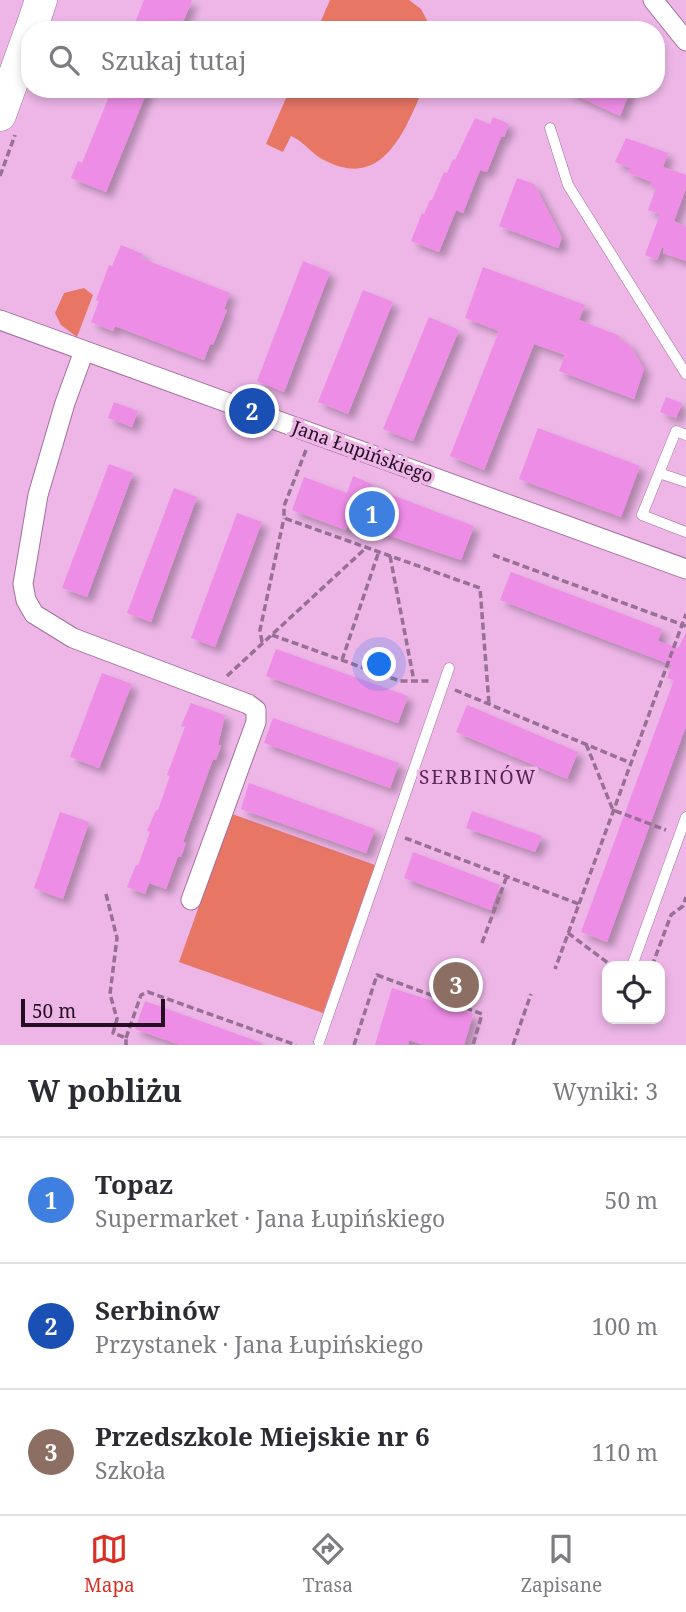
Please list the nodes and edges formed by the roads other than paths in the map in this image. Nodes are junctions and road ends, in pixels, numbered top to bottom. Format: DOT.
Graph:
graph roads {
  1 [pos="41,0"];
  2 [pos="653,0"];
  3 [pos="34,21"];
  4 [pos="686,41"];
  5 [pos="21,56"];
  6 [pos="0,115"];
  7 [pos="550,128"];
  8 [pos="0,320"];
  9 [pos="84,351"];
  10 [pos="686,374"];
  11 [pos="686,435"];
  12 [pos="659,473"];
  13 [pos="686,482"];
  14 [pos="686,532"];
  15 [pos="686,569"];
  16 [pos="449,668"];
  17 [pos="686,817"];
  18 [pos="191,900"];
  19 [pos="634,961"];
  20 [pos="319,1042"];
  1 -- 3 [label="main road"];
  2 -- 4 [label="street"];
  5 -- 6 [label="main road"];
  7 -- 10 [label="lane"];
  8 -- 9 [label="street, Jana Łupińskiego"];
  9 -- 15 [label="street, Jana Łupińskiego"];
  9 -- 18 [label="street"];
  11 -- 12 [label="lane"];
  12 -- 13 [label="lane"];
  12 -- 14 [label="lane"];
  16 -- 20 [label="lane"];
  17 -- 19 [label="lane"];
}
